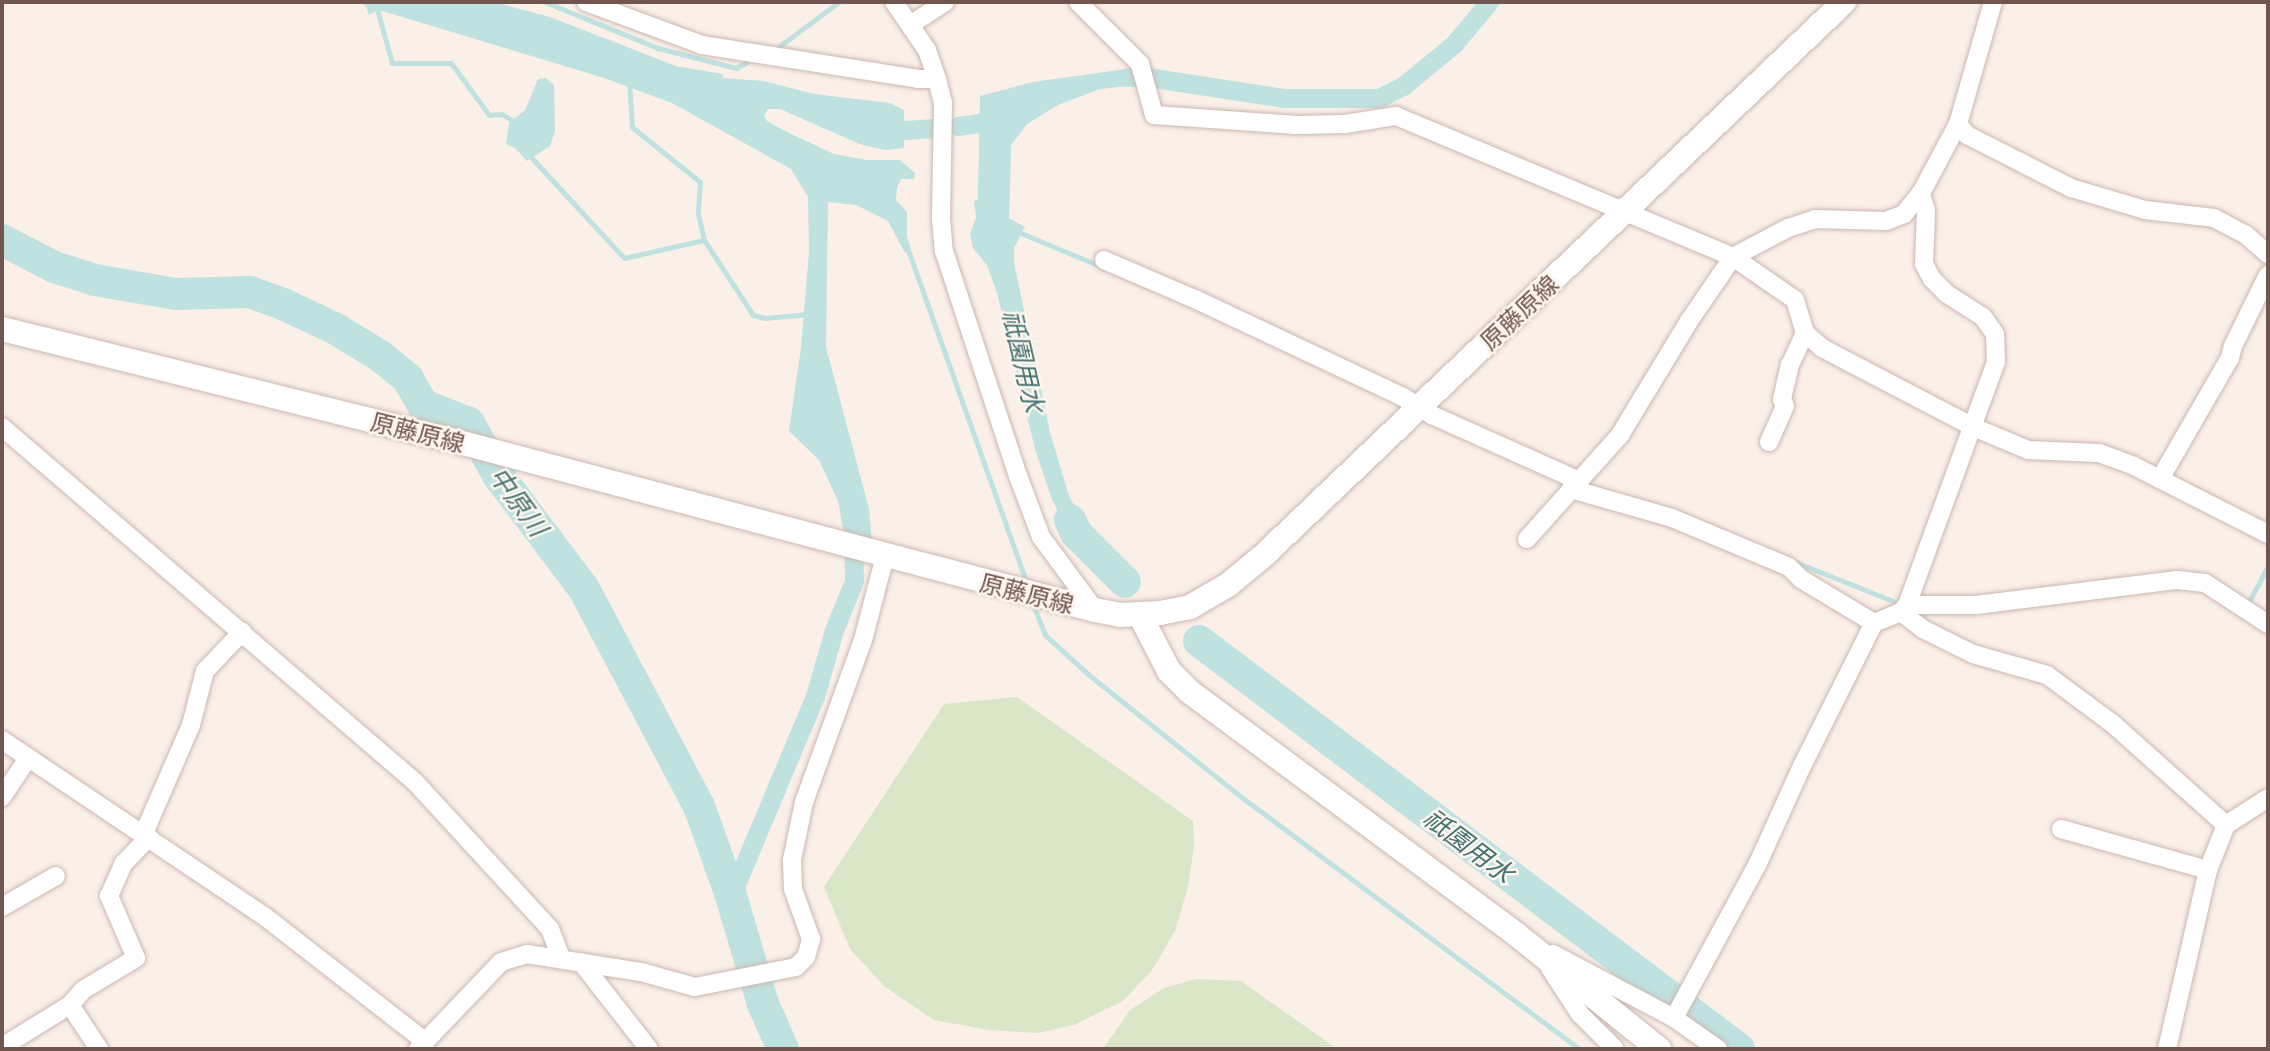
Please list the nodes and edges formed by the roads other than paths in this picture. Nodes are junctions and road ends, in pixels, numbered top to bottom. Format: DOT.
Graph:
graph roads {
  1 [pos="586,2"];
  2 [pos="894,2"];
  3 [pos="945,2"];
  4 [pos="1079,2"];
  5 [pos="1844,2"];
  6 [pos="1993,2"];
  7 [pos="910,25"];
  8 [pos="937,79"];
  9 [pos="1958,124"];
  10 [pos="1921,193"];
  11 [pos="1624,213"];
  12 [pos="2267,249"];
  13 [pos="1733,257"];
  14 [pos="1104,260"];
  15 [pos="2268,275"];
  16 [pos="2,329"];
  17 [pos="1805,333"];
  18 [pos="1418,406"];
  19 [pos="1971,426"];
  20 [pos="2,427"];
  21 [pos="1769,442"];
  22 [pos="2160,479"];
  23 [pos="1574,484"];
  24 [pos="2268,534"];
  25 [pos="1527,539"];
  26 [pos="876,554"];
  27 [pos="1904,609"];
  28 [pos="1096,610"];
  29 [pos="1140,615"];
  30 [pos="1874,622"];
  31 [pos="2268,624"];
  32 [pos="242,632"];
  33 [pos="2,740"];
  34 [pos="28,758"];
  35 [pos="2,797"];
  36 [pos="2268,798"];
  37 [pos="2226,825"];
  38 [pos="2061,829"];
  39 [pos="147,835"];
  40 [pos="2208,870"];
  41 [pos="56,876"];
  42 [pos="2,907"];
  43 [pos="1516,934"];
  44 [pos="1543,956"];
  45 [pos="561,958"];
  46 [pos="582,962"];
  47 [pos="70,1005"];
  48 [pos="1678,1010"];
  49 [pos="420,1045"];
  50 [pos="2,1047"];
  51 [pos="99,1049"];
  52 [pos="649,1049"];
  53 [pos="1615,1049"];
  54 [pos="1659,1049"];
  55 [pos="1718,1049"];
  56 [pos="2167,1049"];
  1 -- 8 [label="street"];
  2 -- 7 [label="street"];
  3 -- 7 [label="street"];
  4 -- 11 [label="street"];
  5 -- 11 [label="main road, 原藤原線"];
  6 -- 9 [label="street"];
  7 -- 8 [label="street"];
  8 -- 28 [label="street"];
  9 -- 10 [label="street"];
  9 -- 12 [label="street"];
  10 -- 13 [label="street"];
  10 -- 19 [label="street"];
  11 -- 13 [label="street"];
  11 -- 18 [label="main road, 原藤原線"];
  13 -- 17 [label="street"];
  13 -- 23 [label="street"];
  14 -- 18 [label="street"];
  15 -- 22 [label="street"];
  16 -- 26 [label="main road, 原藤原線"];
  17 -- 19 [label="street"];
  17 -- 21 [label="street"];
  18 -- 23 [label="street"];
  18 -- 29 [label="main road, 原藤原線"];
  19 -- 22 [label="street"];
  19 -- 27 [label="street"];
  20 -- 32 [label="street"];
  22 -- 24 [label="street"];
  23 -- 25 [label="street"];
  23 -- 30 [label="street"];
  26 -- 28 [label="main road, 原藤原線"];
  26 -- 46 [label="street"];
  27 -- 30 [label="street"];
  27 -- 31 [label="street"];
  27 -- 37 [label="street"];
  28 -- 29 [label="main road, 原藤原線"];
  29 -- 43 [label="main road"];
  30 -- 48 [label="street"];
  32 -- 39 [label="street"];
  32 -- 45 [label="street"];
  33 -- 34 [label="street"];
  34 -- 35 [label="street"];
  34 -- 39 [label="street"];
  36 -- 37 [label="street"];
  37 -- 40 [label="street"];
  38 -- 40 [label="street"];
  39 -- 47 [label="street"];
  39 -- 49 [label="street"];
  40 -- 56 [label="street"];
  41 -- 42 [label="street"];
  43 -- 44 [label="main road"];
  43 -- 48 [label="street"];
  44 -- 53 [label="street"];
  44 -- 54 [label="main road"];
  45 -- 46 [label="street"];
  45 -- 49 [label="street"];
  46 -- 52 [label="street"];
  47 -- 50 [label="street"];
  47 -- 51 [label="street"];
  48 -- 55 [label="street"];
}
